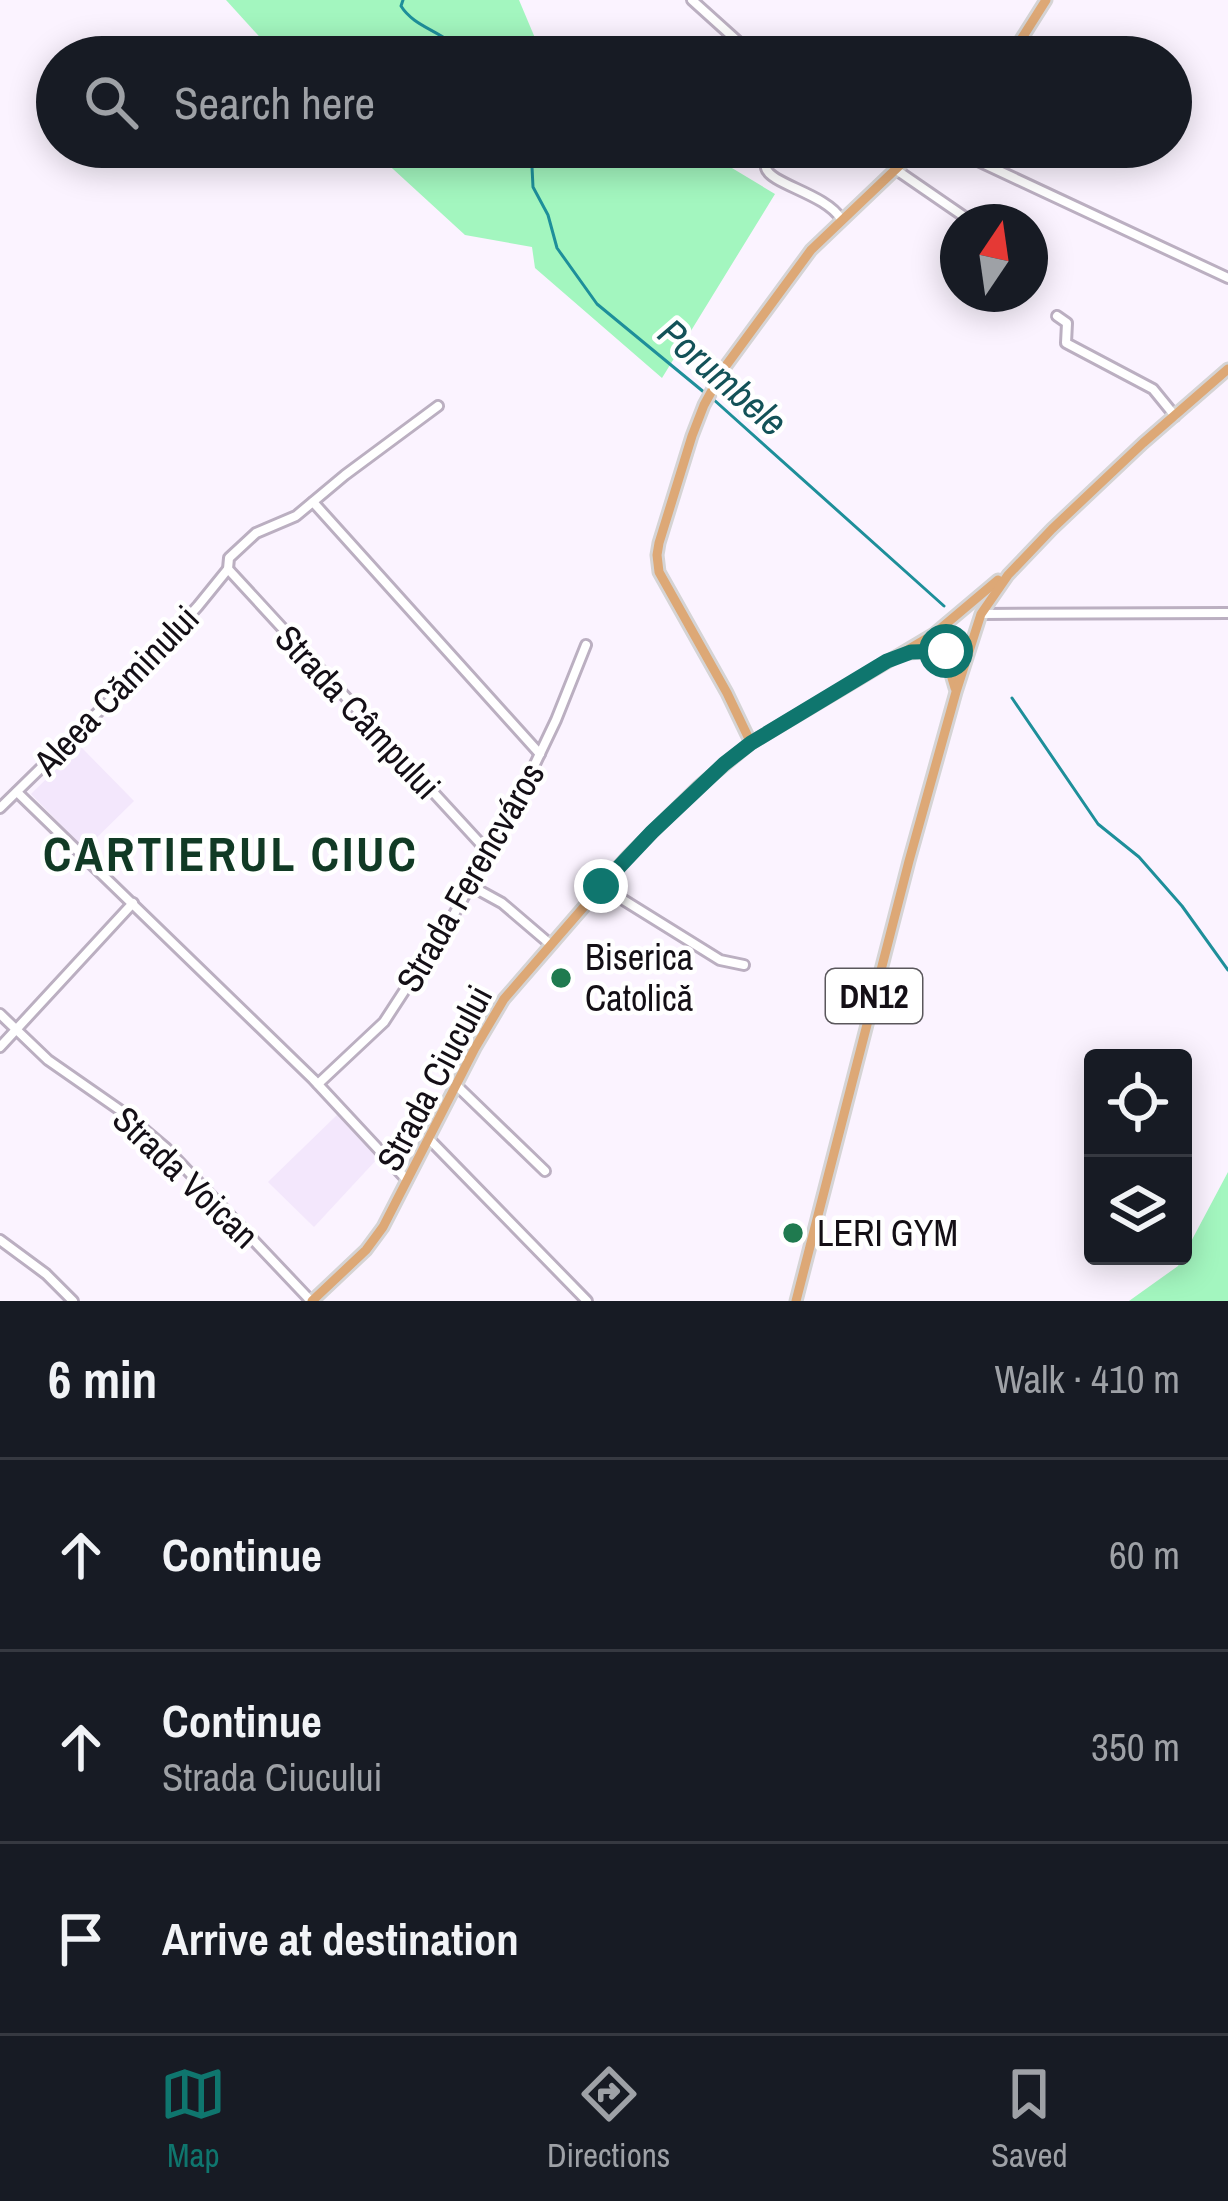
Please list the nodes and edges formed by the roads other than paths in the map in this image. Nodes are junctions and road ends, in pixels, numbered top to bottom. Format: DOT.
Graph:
graph roads {
  1 [pos="692,0"];
  2 [pos="1043,1"];
  3 [pos="732,36"];
  4 [pos="1022,36"];
  5 [pos="766,168"];
  6 [pos="993,168"];
  7 [pos="895,169"];
  8 [pos="946,204"];
  9 [pos="841,219"];
  10 [pos="1228,278"];
  11 [pos="1057,316"];
  12 [pos="1228,369"];
  13 [pos="438,406"];
  14 [pos="1174,416"];
  15 [pos="313,502"];
  16 [pos="228,569"];
  17 [pos="1008,575"];
  18 [pos="1228,613"];
  19 [pos="982,614"];
  20 [pos="934,634"];
  21 [pos="586,645"];
  22 [pos="969,648"];
  23 [pos="928,651"];
  24 [pos="887,661"];
  25 [pos="956,692"];
  26 [pos="751,743"];
  27 [pos="540,754"];
  28 [pos="17,791"];
  29 [pos="0,808"];
  30 [pos="490,854"];
  31 [pos="471,886"];
  32 [pos="601,886"];
  33 [pos="133,903"];
  34 [pos="550,944"];
  35 [pos="744,965"];
  36 [pos="0,1014"];
  37 [pos="15,1031"];
  38 [pos="0,1047"];
  39 [pos="318,1084"];
  40 [pos="457,1086"];
  41 [pos="429,1139"];
  42 [pos="545,1171"];
  43 [pos="408,1181"];
  44 [pos="0,1240"];
  45 [pos="73,1301"];
  46 [pos="312,1301"];
  47 [pos="587,1301"];
  48 [pos="796,1301"];
  1 -- 3 [label="street"];
  2 -- 4 [label="main road"];
  5 -- 9 [label="street"];
  6 -- 10 [label="street"];
  7 -- 8 [label="street"];
  7 -- 9 [label="main road"];
  9 -- 26 [label="main road"];
  11 -- 14 [label="street"];
  12 -- 14 [label="main road, DN12"];
  13 -- 15 [label="street, Aleea Căminului"];
  14 -- 17 [label="main road, DN12"];
  15 -- 16 [label="street, Aleea Căminului"];
  15 -- 27 [label="street"];
  16 -- 28 [label="street, Aleea Căminului"];
  16 -- 30 [label="street, Strada Câmpului"];
  17 -- 19 [label="main road, DN12"];
  17 -- 20 [label="main road, Strada Ciucului"];
  18 -- 19 [label="street"];
  19 -- 22 [label="main road, DN12"];
  20 -- 22 [label="main road"];
  20 -- 24 [label="main road, Strada Ciucului"];
  21 -- 27 [label="street, Strada Ferencváros"];
  22 -- 23 [label="main road"];
  22 -- 25 [label="main road, DN12"];
  23 -- 24 [label="main road"];
  23 -- 25 [label="main road"];
  24 -- 26 [label="main road, Strada Ciucului"];
  25 -- 48 [label="main road, DN12"];
  26 -- 32 [label="main road, Strada Ciucului"];
  27 -- 30 [label="street, Strada Ferencváros"];
  28 -- 29 [label="street, Aleea Căminului"];
  28 -- 33 [label="street"];
  30 -- 31 [label="street, Strada Ferencváros"];
  31 -- 34 [label="street"];
  31 -- 39 [label="street, Strada Ferencváros"];
  32 -- 34 [label="main road, Strada Ciucului"];
  32 -- 35 [label="street"];
  33 -- 37 [label="street"];
  33 -- 39 [label="street"];
  34 -- 40 [label="main road, Strada Ciucului"];
  36 -- 37 [label="street, Strada Voican"];
  37 -- 38 [label="street"];
  37 -- 46 [label="street, Strada Voican"];
  39 -- 43 [label="street"];
  40 -- 41 [label="main road, Strada Ciucului"];
  40 -- 42 [label="street"];
  41 -- 43 [label="main road, Strada Ciucului"];
  41 -- 47 [label="street"];
  43 -- 46 [label="main road, Strada Ciucului"];
  44 -- 45 [label="street"];
}
